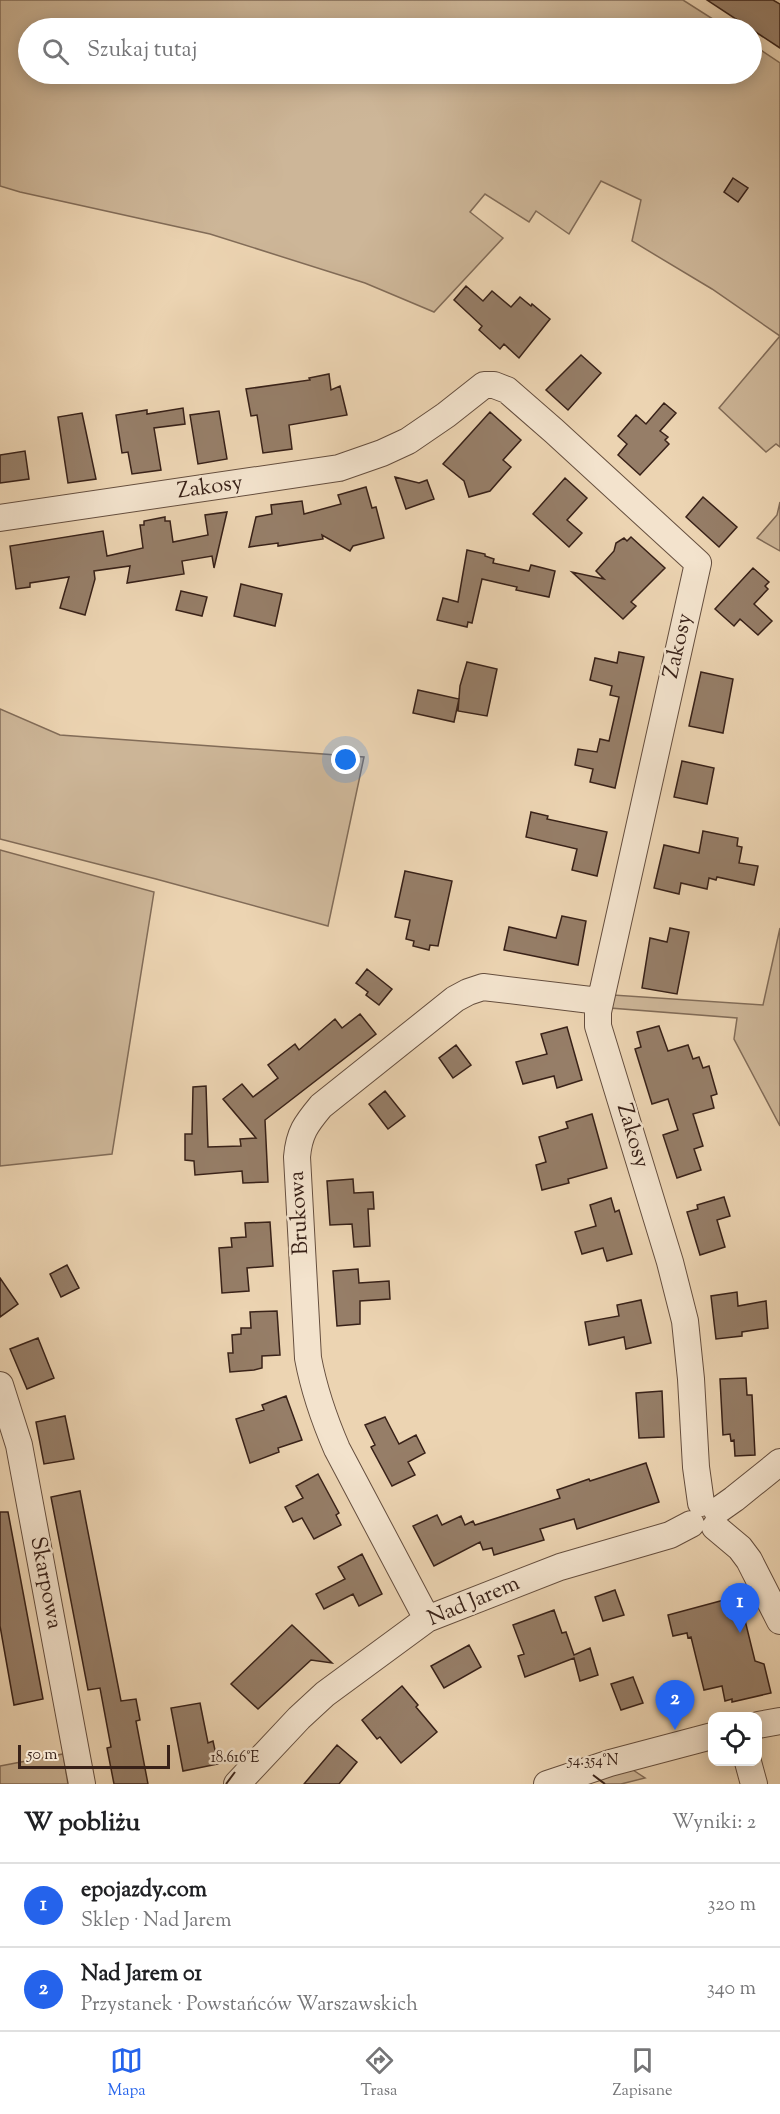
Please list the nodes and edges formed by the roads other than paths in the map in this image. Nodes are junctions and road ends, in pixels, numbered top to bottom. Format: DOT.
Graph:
graph roads {
  1 [pos="0,518"];
  2 [pos="599,1001"];
  3 [pos="0,1384"];
  4 [pos="780,1462"];
  5 [pos="706,1516"];
  6 [pos="427,1619"];
  7 [pos="780,1621"];
  8 [pos="780,1721"];
  9 [pos="762,1724"];
  10 [pos="708,1737"];
  11 [pos="749,1766"];
  12 [pos="81,1784"];
  13 [pos="237,1784"];
  14 [pos="547,1784"];
  15 [pos="754,1784"];
  1 -- 2 [label="street, Zakosy"];
  2 -- 5 [label="street, Zakosy"];
  2 -- 6 [label="street, Brukowa"];
  3 -- 12 [label="street, Skarpowa"];
  4 -- 5 [label="street, Nad Jarem"];
  5 -- 6 [label="street, Nad Jarem"];
  5 -- 7 [label="street"];
  6 -- 13 [label="street, Nad Jarem"];
  8 -- 9 [label="street"];
  10 -- 14 [label="street"];
  11 -- 15 [label="street"];
}
